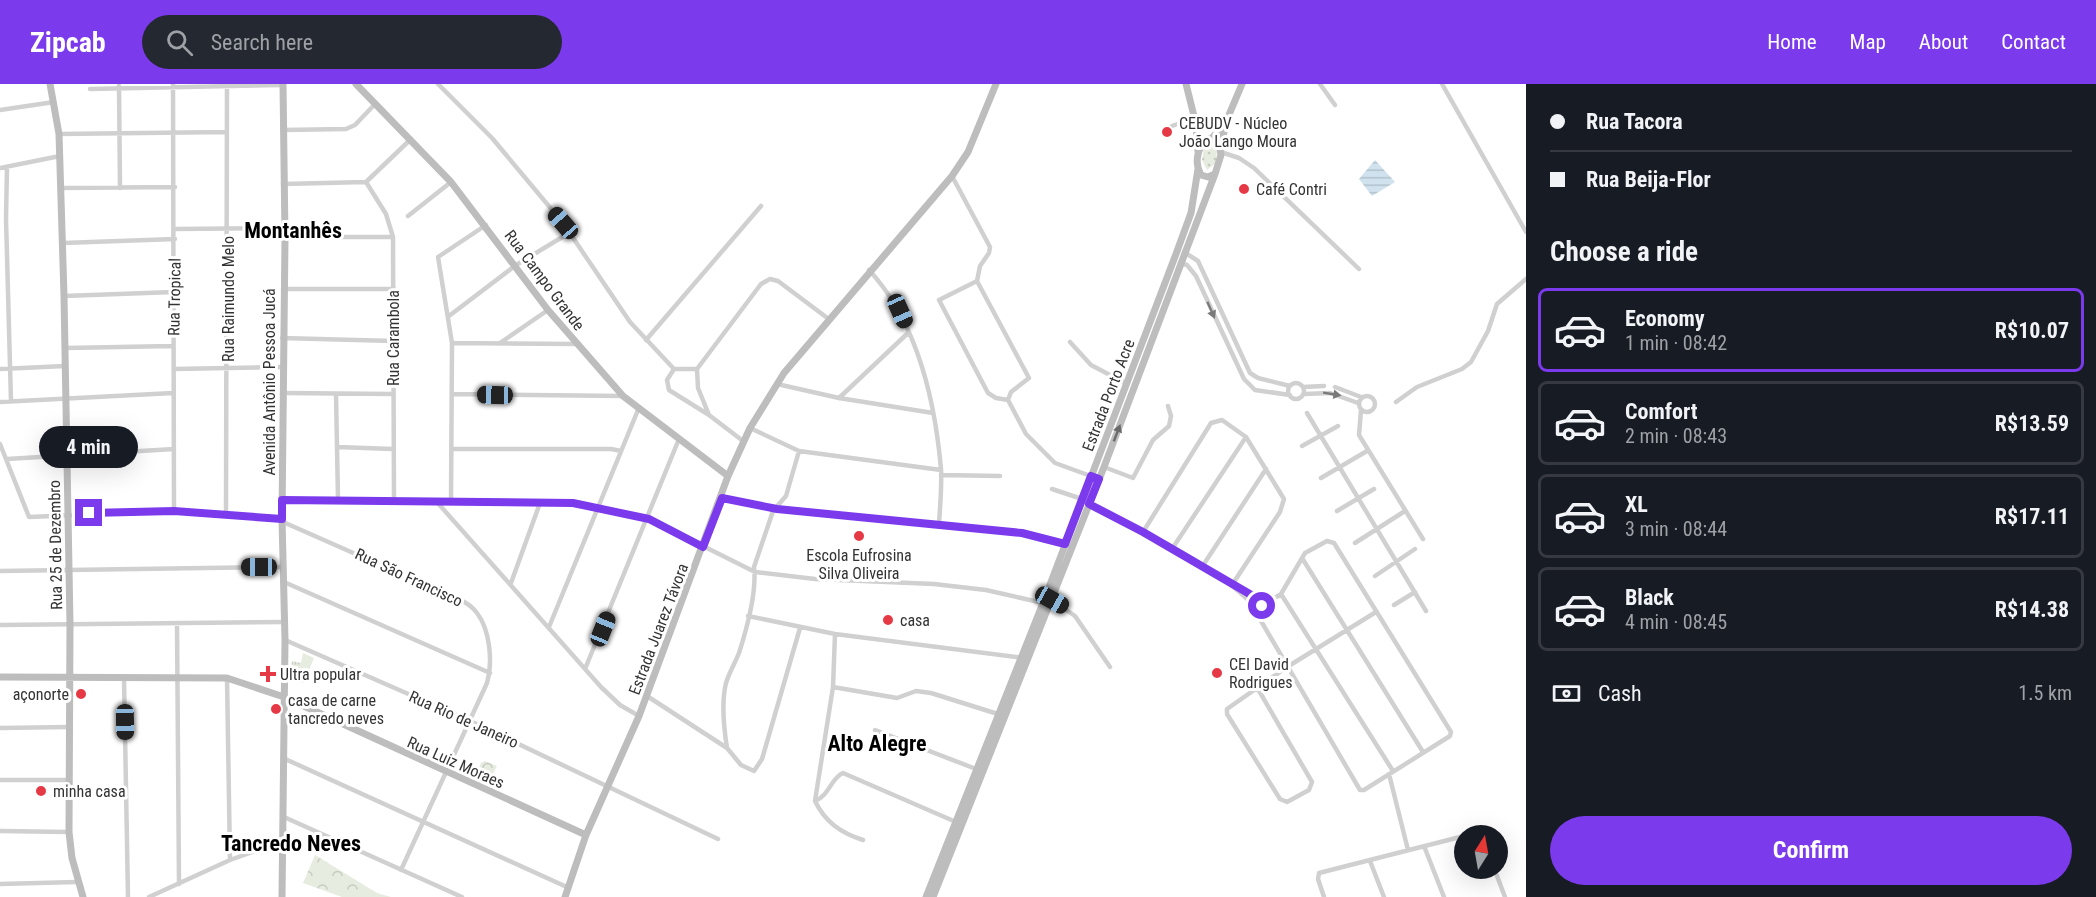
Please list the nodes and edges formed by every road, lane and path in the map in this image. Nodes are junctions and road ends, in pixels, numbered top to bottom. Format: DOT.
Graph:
graph roads {
  1 [pos="50,84"];
  2 [pos="356,84"];
  3 [pos="438,84"];
  4 [pos="996,84"];
  5 [pos="1186,84"];
  6 [pos="1242,84"];
  7 [pos="1320,84"];
  8 [pos="1442,84"];
  9 [pos="119,85"];
  10 [pos="283,85"];
  11 [pos="173,86"];
  12 [pos="227,86"];
  13 [pos="90,89"];
  14 [pos="55,102"];
  15 [pos="375,104"];
  16 [pos="1335,105"];
  17 [pos="0,110"];
  18 [pos="1195,121"];
  19 [pos="1226,122"];
  20 [pos="1172,126"];
  21 [pos="282,130"];
  22 [pos="227,132"];
  23 [pos="59,134"];
  24 [pos="118,134"];
  25 [pos="173,134"];
  26 [pos="411,139"];
  27 [pos="1209,139"];
  28 [pos="1221,150"];
  29 [pos="1198,152"];
  30 [pos="60,156"];
  31 [pos="8,167"];
  32 [pos="0,168"];
  33 [pos="1198,169"];
  34 [pos="1215,174"];
  35 [pos="952,176"];
  36 [pos="366,182"];
  37 [pos="451,182"];
  38 [pos="284,184"];
  39 [pos="61,188"];
  40 [pos="120,188"];
  41 [pos="175,188"];
  42 [pos="760,206"];
  43 [pos="408,216"];
  44 [pos="3,220"];
  45 [pos="486,225"];
  46 [pos="228,228"];
  47 [pos="284,228"];
  48 [pos="175,229"];
  49 [pos="1526,232"];
  50 [pos="569,233"];
  51 [pos="285,237"];
  52 [pos="393,237"];
  53 [pos="175,239"];
  54 [pos="63,243"];
  55 [pos="1184,252"];
  56 [pos="1180,263"];
  57 [pos="516,264"];
  58 [pos="1359,269"];
  59 [pos="869,270"];
  60 [pos="8,275"];
  61 [pos="0,276"];
  62 [pos="1526,279"];
  63 [pos="976,281"];
  64 [pos="283,289"];
  65 [pos="394,289"];
  66 [pos="174,292"];
  67 [pos="64,296"];
  68 [pos="548,309"];
  69 [pos="449,316"];
  70 [pos="830,320"];
  71 [pos="908,333"];
  72 [pos="282,338"];
  73 [pos="646,340"];
  74 [pos="393,341"];
  75 [pos="1070,342"];
  76 [pos="500,343"];
  77 [pos="452,344"];
  78 [pos="577,344"];
  79 [pos="173,346"];
  80 [pos="65,348"];
  81 [pos="65,366"];
  82 [pos="227,367"];
  83 [pos="282,367"];
  84 [pos="10,368"];
  85 [pos="0,369"];
  86 [pos="174,369"];
  87 [pos="674,369"];
  88 [pos="697,369"];
  89 [pos="1258,378"];
  90 [pos="1272,382"];
  91 [pos="777,384"];
  92 [pos="1127,384"];
  93 [pos="1290,386"];
  94 [pos="1324,386"];
  95 [pos="1303,387"];
  96 [pos="1335,387"];
  97 [pos="1255,390"];
  98 [pos="1270,392"];
  99 [pos="173,393"];
  100 [pos="282,393"];
  101 [pos="336,394"];
  102 [pos="393,394"];
  103 [pos="453,394"];
  104 [pos="1304,394"];
  105 [pos="1290,395"];
  106 [pos="623,396"];
  107 [pos="1361,397"];
  108 [pos="66,398"];
  109 [pos="839,398"];
  110 [pos="1008,400"];
  111 [pos="11,401"];
  112 [pos="0,402"];
  113 [pos="1396,402"];
  114 [pos="1358,403"];
  115 [pos="1168,406"];
  116 [pos="638,410"];
  117 [pos="1364,411"];
  118 [pos="933,413"];
  119 [pos="1307,413"];
  120 [pos="709,415"];
  121 [pos="1338,426"];
  122 [pos="750,428"];
  123 [pos="1321,436"];
  124 [pos="1246,437"];
  125 [pos="679,439"];
  126 [pos="743,441"];
  127 [pos="0,444"];
  128 [pos="1302,446"];
  129 [pos="337,447"];
  130 [pos="174,449"];
  131 [pos="393,449"];
  132 [pos="453,449"];
  133 [pos="621,451"];
  134 [pos="799,451"];
  135 [pos="1367,451"];
  136 [pos="67,454"];
  137 [pos="7,459"];
  138 [pos="1104,466"];
  139 [pos="1339,467"];
  140 [pos="1266,469"];
  141 [pos="941,472"];
  142 [pos="728,476"];
  143 [pos="1000,476"];
  144 [pos="1091,476"];
  145 [pos="1321,478"];
  146 [pos="1099,479"];
  147 [pos="1052,489"];
  148 [pos="1374,489"];
  149 [pos="722,498"];
  150 [pos="1082,498"];
  151 [pos="1358,498"];
  152 [pos="282,500"];
  153 [pos="338,500"];
  154 [pos="394,501"];
  155 [pos="436,501"];
  156 [pos="451,502"];
  157 [pos="540,503"];
  158 [pos="1089,504"];
  159 [pos="597,509"];
  160 [pos="777,509"];
  161 [pos="174,511"];
  162 [pos="1337,511"];
  163 [pos="1405,511"];
  164 [pos="226,513"];
  165 [pos="67,514"];
  166 [pos="282,519"];
  167 [pos="649,519"];
  168 [pos="939,524"];
  169 [pos="1377,531"];
  170 [pos="1143,532"];
  171 [pos="1423,539"];
  172 [pos="1355,543"];
  173 [pos="1065,544"];
  174 [pos="703,547"];
  175 [pos="1073,547"];
  176 [pos="1172,549"];
  177 [pos="1415,549"];
  178 [pos="1302,558"];
  179 [pos="1397,562"];
  180 [pos="282,567"];
  181 [pos="1202,567"];
  182 [pos="68,568"];
  183 [pos="0,571"];
  184 [pos="755,572"];
  185 [pos="1375,576"];
  186 [pos="284,582"];
  187 [pos="511,584"];
  188 [pos="1232,585"];
  189 [pos="1415,592"];
  190 [pos="1281,594"];
  191 [pos="1052,600"];
  192 [pos="1043,603"];
  193 [pos="1394,604"];
  194 [pos="1258,605"];
  195 [pos="1426,611"];
  196 [pos="1376,612"];
  197 [pos="748,616"];
  198 [pos="285,622"];
  199 [pos="177,623"];
  200 [pos="70,624"];
  201 [pos="0,625"];
  202 [pos="549,627"];
  203 [pos="800,628"];
  204 [pos="1348,630"];
  205 [pos="835,634"];
  206 [pos="285,640"];
  207 [pos="1316,648"];
  208 [pos="1024,658"];
  209 [pos="1110,667"];
  210 [pos="1287,667"];
  211 [pos="585,669"];
  212 [pos="490,673"];
  213 [pos="0,677"];
  214 [pos="69,677"];
  215 [pos="176,677"];
  216 [pos="124,678"];
  217 [pos="227,678"];
  218 [pos="833,687"];
  219 [pos="1258,689"];
  220 [pos="647,696"];
  221 [pos="284,697"];
  222 [pos="1001,715"];
  223 [pos="639,716"];
  224 [pos="470,721"];
  225 [pos="69,727"];
  226 [pos="0,728"];
  227 [pos="876,730"];
  228 [pos="727,748"];
  229 [pos="1423,752"];
  230 [pos="283,758"];
  231 [pos="976,768"];
  232 [pos="446,772"];
  233 [pos="1391,772"];
  234 [pos="0,780"];
  235 [pos="69,780"];
  236 [pos="610,787"];
  237 [pos="815,801"];
  238 [pos="284,817"];
  239 [pos="422,820"];
  240 [pos="958,823"];
  241 [pos="0,831"];
  242 [pos="69,832"];
  243 [pos="586,835"];
  244 [pos="1454,838"];
  245 [pos="718,839"];
  246 [pos="863,840"];
  247 [pos="283,841"];
  248 [pos="1424,846"];
  249 [pos="1408,850"];
  250 [pos="230,860"];
  251 [pos="1370,861"];
  252 [pos="401,870"];
  253 [pos="1498,879"];
  254 [pos="77,882"];
  255 [pos="0,884"];
  256 [pos="179,884"];
  257 [pos="569,888"];
  258 [pos="83,897"];
  259 [pos="128,897"];
  260 [pos="149,897"];
  261 [pos="282,897"];
  262 [pos="462,897"];
  263 [pos="565,897"];
  264 [pos="926,897"];
  265 [pos="933,897"];
  266 [pos="1324,897"];
  267 [pos="1384,897"];
  268 [pos="1444,897"];
  269 [pos="1505,897"];
  1 -- 14 [label="street, Rua 25 de Dezembro"];
  2 -- 15 [label="street, Rua Campo Grande"];
  3 -- 50 [label="street"];
  4 -- 35 [label="street, Estrada Juarez Távora"];
  5 -- 18 [label="street, Estrada Porto Acre"];
  6 -- 19 [label="street"];
  7 -- 16 [label="street"];
  8 -- 49 [label="street"];
  9 -- 11 [label="street"];
  9 -- 13 [label="street"];
  9 -- 24 [label="street"];
  10 -- 12 [label="street"];
  10 -- 21 [label="street, Avenida Antônio Pessoa Jucá"];
  11 -- 12 [label="street"];
  11 -- 25 [label="street, Rua Tropical"];
  12 -- 22 [label="street, Rua Raimundo Melo"];
  14 -- 17 [label="street"];
  14 -- 23 [label="street, Rua 25 de Dezembro"];
  15 -- 21 [label="street"];
  15 -- 26 [label="street, Rua Campo Grande"];
  18 -- 20 [label="street"];
  18 -- 27 [label="street"];
  18 -- 29 [label="street, Estrada Porto Acre"];
  19 -- 27 [label="street"];
  19 -- 28 [label="street, Estrada Porto Acre"];
  21 -- 38 [label="street, Avenida Antônio Pessoa Jucá"];
  22 -- 25 [label="street"];
  22 -- 46 [label="street, Rua Raimundo Melo"];
  23 -- 24 [label="street"];
  23 -- 30 [label="street, Rua 25 de Dezembro"];
  24 -- 25 [label="street"];
  24 -- 40 [label="street"];
  25 -- 41 [label="street, Rua Tropical"];
  26 -- 36 [label="street"];
  26 -- 37 [label="street, Rua Campo Grande"];
  27 -- 28 [label="street"];
  27 -- 29 [label="street"];
  28 -- 34 [label="street, Estrada Porto Acre"];
  28 -- 58 [label="street"];
  29 -- 33 [label="street, Estrada Porto Acre"];
  30 -- 31 [label="street"];
  30 -- 39 [label="street, Rua 25 de Dezembro"];
  31 -- 32 [label="street"];
  31 -- 44 [label="street"];
  33 -- 34 [label="street"];
  33 -- 92 [label="street, Estrada Porto Acre"];
  34 -- 55 [label="street, Estrada Porto Acre"];
  35 -- 59 [label="street, Estrada Juarez Távora"];
  35 -- 63 [label="street"];
  36 -- 38 [label="street"];
  36 -- 52 [label="street, Rua Carambola"];
  37 -- 43 [label="street"];
  37 -- 45 [label="street, Rua Campo Grande"];
  38 -- 47 [label="street, Avenida Antônio Pessoa Jucá"];
  39 -- 40 [label="street"];
  39 -- 54 [label="street, Rua 25 de Dezembro"];
  40 -- 41 [label="street"];
  41 -- 48 [label="street, Rua Tropical"];
  42 -- 73 [label="street"];
  44 -- 60 [label="street"];
  45 -- 57 [label="street, Rua Campo Grande"];
  45 -- 69 [label="street"];
  46 -- 47 [label="street"];
  46 -- 48 [label="street"];
  46 -- 82 [label="street, Rua Raimundo Melo"];
  47 -- 51 [label="street, Avenida Antônio Pessoa Jucá"];
  48 -- 53 [label="street, Rua Tropical"];
  50 -- 57 [label="street"];
  50 -- 73 [label="street"];
  51 -- 52 [label="street"];
  51 -- 64 [label="street, Avenida Antônio Pessoa Jucá"];
  52 -- 65 [label="street, Rua Carambola"];
  53 -- 54 [label="street"];
  53 -- 66 [label="street, Rua Tropical"];
  54 -- 67 [label="street, Rua 25 de Dezembro"];
  55 -- 56 [label="street, Estrada Porto Acre"];
  55 -- 89 [label="street"];
  56 -- 97 [label="street, one-way"];
  138 -- 56 [label="street, Estrada Porto Acre, one-way"];
  57 -- 68 [label="street, Rua Campo Grande"];
  57 -- 69 [label="street"];
  59 -- 70 [label="street, Estrada Juarez Távora"];
  59 -- 71 [label="street"];
  60 -- 61 [label="street"];
  60 -- 84 [label="street"];
  62 -- 113 [label="street"];
  63 -- 110 [label="street"];
  63 -- 110 [label="street"];
  64 -- 65 [label="street"];
  64 -- 72 [label="street, Avenida Antônio Pessoa Jucá"];
  65 -- 74 [label="street, Rua Carambola"];
  66 -- 67 [label="street"];
  66 -- 79 [label="street, Rua Tropical"];
  67 -- 80 [label="street, Rua 25 de Dezembro"];
  68 -- 76 [label="street"];
  68 -- 78 [label="street, Rua Campo Grande"];
  69 -- 77 [label="street"];
  70 -- 88 [label="street"];
  70 -- 91 [label="street, Estrada Juarez Távora"];
  71 -- 109 [label="street"];
  71 -- 118 [label="street"];
  72 -- 74 [label="street"];
  72 -- 83 [label="street, Avenida Antônio Pessoa Jucá"];
  73 -- 87 [label="street"];
  74 -- 102 [label="street, Rua Carambola"];
  75 -- 92 [label="street"];
  76 -- 77 [label="street"];
  76 -- 78 [label="street"];
  77 -- 103 [label="street"];
  78 -- 106 [label="street, Rua Campo Grande"];
  79 -- 80 [label="street"];
  79 -- 86 [label="street, Rua Tropical"];
  80 -- 81 [label="street, Rua 25 de Dezembro"];
  81 -- 84 [label="street"];
  81 -- 108 [label="street, Rua 25 de Dezembro"];
  82 -- 83 [label="street"];
  82 -- 86 [label="street"];
  82 -- 164 [label="street, Rua Raimundo Melo"];
  83 -- 100 [label="street, Avenida Antônio Pessoa Jucá"];
  84 -- 85 [label="street"];
  84 -- 111 [label="street"];
  86 -- 99 [label="street, Rua Tropical"];
  87 -- 88 [label="street"];
  87 -- 120 [label="street"];
  88 -- 120 [label="street"];
  89 -- 90 [label="street"];
  89 -- 97 [label="street"];
  90 -- 93 [label="street"];
  90 -- 98 [label="street"];
  91 -- 109 [label="street"];
  91 -- 122 [label="street, Estrada Juarez Távora"];
  92 -- 144 [label="street, Estrada Porto Acre"];
  93 -- 95 [label="street"];
  93 -- 105 [label="street"];
  94 -- 95 [label="street"];
  95 -- 104 [label="street"];
  96 -- 107 [label="street"];
  97 -- 98 [label="street"];
  98 -- 105 [label="street"];
  99 -- 108 [label="street"];
  99 -- 130 [label="street, Rua Tropical"];
  100 -- 101 [label="street"];
  100 -- 152 [label="street, Avenida Antônio Pessoa Jucá"];
  101 -- 102 [label="street"];
  101 -- 129 [label="street"];
  102 -- 131 [label="street, Rua Carambola"];
  103 -- 106 [label="street"];
  103 -- 132 [label="street"];
  104 -- 105 [label="street"];
  104 -- 114 [label="street, one-way"];
  106 -- 116 [label="street, Rua Campo Grande"];
  107 -- 114 [label="street"];
  107 -- 117 [label="street"];
  108 -- 111 [label="street"];
  108 -- 136 [label="street, Rua 25 de Dezembro"];
  109 -- 118 [label="street"];
  110 -- 144 [label="street"];
  111 -- 112 [label="street"];
  114 -- 117 [label="street"];
  115 -- 138 [label="street"];
  116 -- 125 [label="street, Rua Campo Grande"];
  116 -- 133 [label="street"];
  117 -- 135 [label="street"];
  118 -- 141 [label="street"];
  119 -- 123 [label="street"];
  120 -- 126 [label="street"];
  121 -- 123 [label="street"];
  122 -- 126 [label="street, Estrada Juarez Távora"];
  122 -- 134 [label="street"];
  123 -- 128 [label="street"];
  123 -- 139 [label="street"];
  124 -- 140 [label="street"];
  124 -- 170 [label="street"];
  124 -- 176 [label="street"];
  125 -- 142 [label="street, Rua Campo Grande"];
  125 -- 167 [label="street"];
  126 -- 142 [label="street, Estrada Juarez Távora"];
  127 -- 137 [label="street"];
  129 -- 131 [label="street"];
  129 -- 153 [label="street"];
  130 -- 136 [label="street"];
  130 -- 161 [label="street, Rua Tropical"];
  131 -- 154 [label="street, Rua Carambola"];
  132 -- 133 [label="street"];
  132 -- 156 [label="street"];
  133 -- 159 [label="street"];
  134 -- 141 [label="street"];
  134 -- 160 [label="street"];
  135 -- 139 [label="street"];
  135 -- 163 [label="street"];
  136 -- 137 [label="street"];
  136 -- 165 [label="street, Rua 25 de Dezembro"];
  137 -- 165 [label="street, Rua São Francisco"];
  138 -- 146 [label="street, Estrada Porto Acre"];
  139 -- 145 [label="street"];
  139 -- 151 [label="street"];
  140 -- 181 [label="street"];
  140 -- 188 [label="street"];
  141 -- 143 [label="street"];
  141 -- 168 [label="street"];
  142 -- 149 [label="street, Estrada Juarez Távora"];
  144 -- 146 [label="street"];
  144 -- 150 [label="street, Estrada Porto Acre"];
  146 -- 158 [label="street, Estrada Porto Acre"];
  147 -- 150 [label="street"];
  148 -- 151 [label="street"];
  149 -- 160 [label="street"];
  149 -- 174 [label="street, Estrada Juarez Távora"];
  150 -- 173 [label="street, Estrada Porto Acre"];
  151 -- 162 [label="street"];
  151 -- 169 [label="street"];
  152 -- 153 [label="street"];
  152 -- 166 [label="street, Avenida Antônio Pessoa Jucá"];
  153 -- 154 [label="street"];
  154 -- 155 [label="street"];
  155 -- 156 [label="street"];
  155 -- 187 [label="street"];
  156 -- 157 [label="street"];
  157 -- 159 [label="street"];
  157 -- 187 [label="street"];
  158 -- 170 [label="street"];
  158 -- 175 [label="street, Estrada Porto Acre"];
  159 -- 167 [label="street"];
  159 -- 202 [label="street"];
  160 -- 168 [label="street"];
  160 -- 184 [label="street"];
  161 -- 164 [label="street, Rua São Francisco"];
  161 -- 165 [label="street, Rua São Francisco"];
  163 -- 169 [label="street"];
  163 -- 171 [label="street"];
  164 -- 166 [label="street, Rua São Francisco"];
  165 -- 182 [label="street, Rua 25 de Dezembro"];
  166 -- 180 [label="street, Avenida Antônio Pessoa Jucá"];
  166 -- 212 [label="street, Rua São Francisco"];
  167 -- 174 [label="street"];
  167 -- 211 [label="street"];
  168 -- 173 [label="street"];
  169 -- 172 [label="street"];
  169 -- 179 [label="street"];
  170 -- 176 [label="street"];
  173 -- 175 [label="street"];
  173 -- 192 [label="street, Estrada Porto Acre"];
  174 -- 184 [label="street"];
  174 -- 220 [label="street, Estrada Juarez Távora"];
  175 -- 191 [label="street, Estrada Porto Acre"];
  176 -- 181 [label="street"];
  177 -- 179 [label="street"];
  178 -- 190 [label="street"];
  178 -- 196 [label="street"];
  178 -- 204 [label="street"];
  179 -- 185 [label="street"];
  179 -- 189 [label="street"];
  180 -- 182 [label="street"];
  180 -- 186 [label="street, Avenida Antônio Pessoa Jucá"];
  181 -- 188 [label="street"];
  182 -- 183 [label="street"];
  182 -- 200 [label="street, Rua 25 de Dezembro"];
  184 -- 192 [label="street"];
  184 -- 197 [label="street"];
  186 -- 198 [label="street, Avenida Antônio Pessoa Jucá"];
  186 -- 212 [label="street"];
  187 -- 202 [label="street"];
  188 -- 194 [label="street"];
  189 -- 193 [label="street"];
  189 -- 195 [label="street"];
  190 -- 194 [label="street"];
  190 -- 207 [label="street"];
  191 -- 208 [label="street, Estrada Porto Acre"];
  191 -- 209 [label="street"];
  192 -- 208 [label="street, Estrada Porto Acre"];
  194 -- 210 [label="street"];
  196 -- 204 [label="street"];
  196 -- 229 [label="street"];
  197 -- 203 [label="street"];
  197 -- 228 [label="street"];
  198 -- 199 [label="street"];
  198 -- 206 [label="street, Avenida Antônio Pessoa Jucá"];
  199 -- 200 [label="street"];
  199 -- 215 [label="street"];
  200 -- 201 [label="street"];
  200 -- 214 [label="street, Rua 25 de Dezembro"];
  202 -- 211 [label="street"];
  203 -- 205 [label="street"];
  203 -- 228 [label="street"];
  204 -- 207 [label="street"];
  204 -- 229 [label="street"];
  205 -- 208 [label="street"];
  205 -- 218 [label="street"];
  206 -- 221 [label="street, Avenida Antônio Pessoa Jucá"];
  206 -- 224 [label="street, Rua Rio de Janeiro"];
  207 -- 210 [label="street"];
  207 -- 233 [label="street"];
  208 -- 222 [label="street, Estrada Porto Acre"];
  210 -- 219 [label="street"];
  210 -- 233 [label="street"];
  211 -- 223 [label="street"];
  212 -- 224 [label="street, Rua São Francisco"];
  213 -- 214 [label="street, Rua Luiz Moraes"];
  214 -- 216 [label="street, Rua Luiz Moraes"];
  214 -- 225 [label="street, Rua 25 de Dezembro"];
  215 -- 216 [label="street, Rua Luiz Moraes"];
  215 -- 217 [label="street, Rua Luiz Moraes"];
  215 -- 256 [label="street"];
  216 -- 259 [label="street"];
  217 -- 221 [label="street, Rua Luiz Moraes"];
  217 -- 250 [label="street"];
  218 -- 222 [label="street"];
  218 -- 237 [label="street"];
  219 -- 219 [label="street"];
  220 -- 223 [label="street, Estrada Juarez Távora"];
  220 -- 228 [label="street"];
  221 -- 230 [label="street, Avenida Antônio Pessoa Jucá"];
  221 -- 232 [label="street, Rua Luiz Moraes"];
  222 -- 231 [label="street, Estrada Porto Acre"];
  222 -- 240 [label="street, Estrada Porto Acre"];
  223 -- 236 [label="street, Estrada Juarez Távora"];
  224 -- 232 [label="street, Rua São Francisco"];
  224 -- 236 [label="street, Rua Rio de Janeiro"];
  225 -- 226 [label="street"];
  225 -- 235 [label="street, Rua 25 de Dezembro"];
  227 -- 231 [label="street"];
  229 -- 233 [label="street"];
  230 -- 238 [label="street, Avenida Antônio Pessoa Jucá"];
  230 -- 239 [label="street"];
  231 -- 240 [label="street, Estrada Porto Acre"];
  232 -- 239 [label="street, Rua São Francisco"];
  232 -- 243 [label="street, Rua Luiz Moraes"];
  233 -- 249 [label="street"];
  234 -- 235 [label="street"];
  235 -- 242 [label="street, Rua 25 de Dezembro"];
  236 -- 243 [label="street, Estrada Juarez Távora"];
  236 -- 245 [label="street, Rua Rio de Janeiro"];
  237 -- 240 [label="street"];
  237 -- 246 [label="street"];
  238 -- 247 [label="street, Avenida Antônio Pessoa Jucá"];
  238 -- 252 [label="street"];
  239 -- 252 [label="street, Rua São Francisco"];
  239 -- 257 [label="street"];
  240 -- 264 [label="street, Estrada Porto Acre"];
  240 -- 265 [label="street, Estrada Porto Acre"];
  241 -- 242 [label="street"];
  242 -- 254 [label="street, Rua 25 de Dezembro"];
  243 -- 257 [label="street, Estrada Juarez Távora"];
  244 -- 248 [label="street"];
  247 -- 250 [label="street"];
  247 -- 261 [label="street, Avenida Antônio Pessoa Jucá"];
  248 -- 249 [label="street"];
  248 -- 268 [label="street"];
  249 -- 251 [label="street"];
  250 -- 256 [label="street"];
  251 -- 266 [label="street"];
  251 -- 267 [label="street"];
  252 -- 262 [label="street"];
  253 -- 269 [label="street"];
  254 -- 255 [label="street"];
  254 -- 258 [label="street, Rua 25 de Dezembro"];
  256 -- 260 [label="street"];
  257 -- 263 [label="street, Estrada Juarez Távora"];
}
